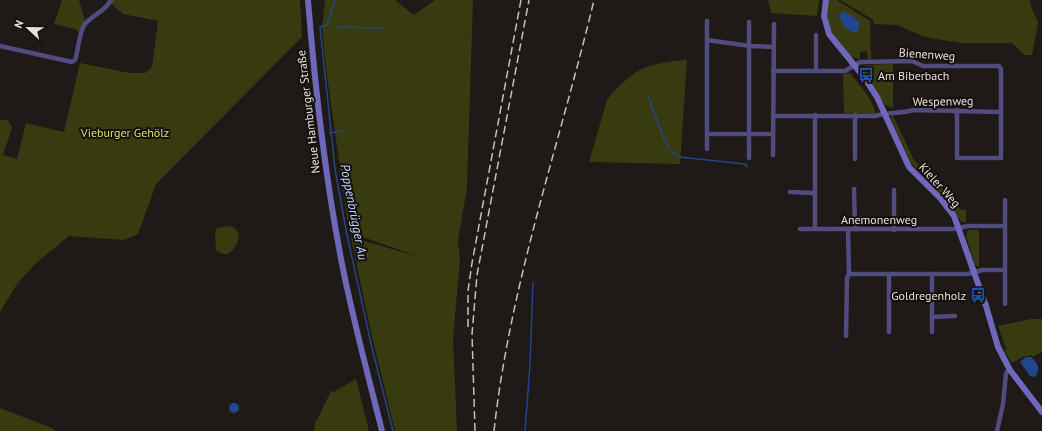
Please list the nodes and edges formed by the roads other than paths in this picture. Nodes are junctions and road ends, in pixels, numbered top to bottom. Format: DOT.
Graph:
graph roads {
  1 [pos="111,0"];
  2 [pos="308,0"];
  3 [pos="826,0"];
  4 [pos="707,21"];
  5 [pos="750,22"];
  6 [pos="774,24"];
  7 [pos="816,35"];
  8 [pos="707,40"];
  9 [pos="0,46"];
  10 [pos="750,46"];
  11 [pos="774,47"];
  12 [pos="854,66"];
  13 [pos="773,71"];
  14 [pos="816,71"];
  15 [pos="957,110"];
  16 [pos="885,112"];
  17 [pos="1000,112"];
  18 [pos="814,115"];
  19 [pos="855,115"];
  20 [pos="773,116"];
  21 [pos="707,134"];
  22 [pos="749,134"];
  23 [pos="773,134"];
  24 [pos="707,149"];
  25 [pos="773,155"];
  26 [pos="749,158"];
  27 [pos="855,159"];
  28 [pos="854,189"];
  29 [pos="894,190"];
  30 [pos="790,192"];
  31 [pos="815,193"];
  32 [pos="1005,200"];
  33 [pos="1005,226"];
  34 [pos="959,228"];
  35 [pos="800,229"];
  36 [pos="815,229"];
  37 [pos="848,229"];
  38 [pos="854,229"];
  39 [pos="894,230"];
  40 [pos="1005,270"];
  41 [pos="974,273"];
  42 [pos="849,274"];
  43 [pos="889,274"];
  44 [pos="932,274"];
  45 [pos="1005,304"];
  46 [pos="955,316"];
  47 [pos="932,317"];
  48 [pos="889,332"];
  49 [pos="932,332"];
  50 [pos="846,336"];
  51 [pos="1010,370"];
  52 [pos="1042,412"];
  53 [pos="382,431"];
  54 [pos="997,431"];
  1 -- 9 [label="street"];
  2 -- 53 [label="street, Neue Hamburger Straße"];
  3 -- 12 [label="street, Kieler Weg"];
  4 -- 8 [label="street"];
  5 -- 10 [label="street"];
  6 -- 11 [label="street"];
  7 -- 14 [label="street"];
  8 -- 10 [label="street"];
  8 -- 21 [label="street"];
  10 -- 11 [label="street"];
  10 -- 22 [label="street"];
  11 -- 13 [label="street"];
  12 -- 14 [label="street, Bienenweg"];
  12 -- 16 [label="street, Kieler Weg"];
  12 -- 17 [label="street, Bienenweg"];
  13 -- 14 [label="street, Bienenweg"];
  13 -- 20 [label="street"];
  15 -- 16 [label="street, Wespenweg"];
  15 -- 17 [label="street, Wespenweg"];
  15 -- 17 [label="street"];
  16 -- 19 [label="street"];
  16 -- 34 [label="street, Kieler Weg"];
  18 -- 19 [label="street"];
  18 -- 20 [label="street"];
  18 -- 31 [label="street"];
  19 -- 27 [label="street"];
  20 -- 23 [label="street"];
  21 -- 22 [label="street"];
  21 -- 24 [label="street"];
  22 -- 23 [label="street"];
  22 -- 26 [label="street"];
  23 -- 25 [label="street"];
  28 -- 38 [label="street"];
  29 -- 39 [label="street"];
  30 -- 31 [label="street"];
  31 -- 36 [label="street"];
  32 -- 33 [label="street"];
  33 -- 34 [label="street, Anemonenweg"];
  33 -- 40 [label="street"];
  34 -- 39 [label="street, Anemonenweg"];
  34 -- 41 [label="street, Kieler Weg"];
  35 -- 36 [label="street, Anemonenweg"];
  36 -- 37 [label="street, Anemonenweg"];
  37 -- 38 [label="street, Anemonenweg"];
  37 -- 42 [label="street"];
  38 -- 39 [label="street, Anemonenweg"];
  40 -- 41 [label="street"];
  40 -- 45 [label="street"];
  41 -- 44 [label="street"];
  41 -- 51 [label="street, Kieler Weg"];
  42 -- 43 [label="street"];
  42 -- 50 [label="street"];
  43 -- 44 [label="street"];
  43 -- 48 [label="street"];
  44 -- 47 [label="street"];
  46 -- 47 [label="street"];
  47 -- 49 [label="street"];
  51 -- 52 [label="street, Kieler Weg"];
  51 -- 54 [label="street"];
}
